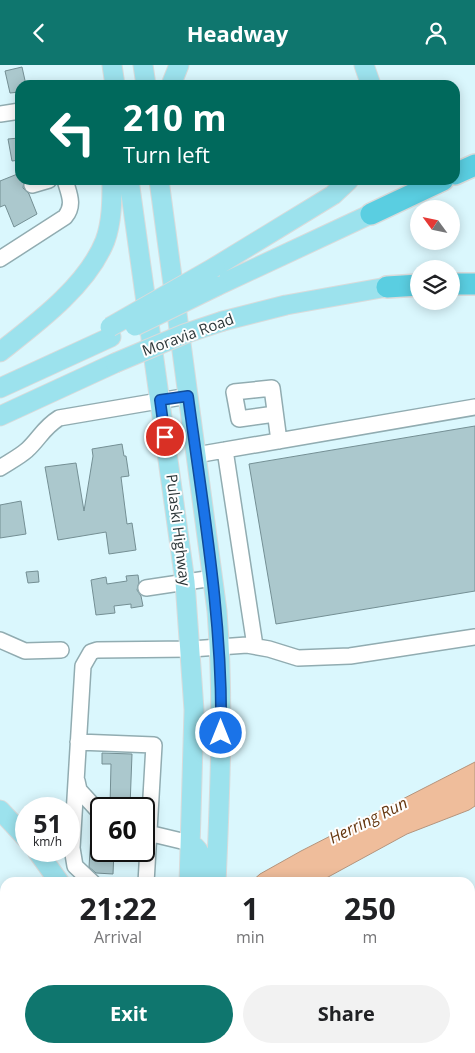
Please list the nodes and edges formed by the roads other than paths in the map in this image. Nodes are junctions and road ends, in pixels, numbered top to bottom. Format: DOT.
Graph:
graph roads {
  1 [pos="110,65"];
  2 [pos="143,65"];
  3 [pos="178,65"];
  4 [pos="364,65"];
  5 [pos="110,80"];
  6 [pos="114,80"];
  7 [pos="145,80"];
  8 [pos="173,80"];
  9 [pos="370,80"];
  10 [pos="15,112"];
  11 [pos="0,114"];
  12 [pos="475,165"];
  13 [pos="460,172"];
  14 [pos="66,185"];
  15 [pos="112,185"];
  16 [pos="129,185"];
  17 [pos="160,185"];
  18 [pos="170,185"];
  19 [pos="344,185"];
  20 [pos="432,185"];
  21 [pos="371,214"];
  22 [pos="0,259"];
  23 [pos="460,284"];
  24 [pos="475,284"];
  25 [pos="410,286"];
  26 [pos="387,287"];
  27 [pos="176,297"];
  28 [pos="110,332"];
  29 [pos="0,352"];
  30 [pos="0,388"];
  31 [pos="188,396"];
  32 [pos="160,400"];
  33 [pos="475,407"];
  34 [pos="276,414"];
  35 [pos="0,416"];
  36 [pos="279,441"];
  37 [pos="225,450"];
  38 [pos="196,455"];
  39 [pos="0,468"];
  40 [pos="213,578"];
  41 [pos="185,582"];
  42 [pos="146,588"];
  43 [pos="475,637"];
  44 [pos="0,640"];
  45 [pos="254,646"];
  46 [pos="220,647"];
  47 [pos="191,649"];
  48 [pos="61,650"];
  49 [pos="78,742"];
  50 [pos="77,779"];
  51 [pos="149,797"];
  52 [pos="90,802"];
  53 [pos="0,810"];
  54 [pos="15,826"];
  55 [pos="155,835"];
  56 [pos="190,843"];
  57 [pos="45,862"];
  58 [pos="146,862"];
  59 [pos="56,877"];
  60 [pos="87,877"];
  61 [pos="146,877"];
  62 [pos="189,877"];
  63 [pos="203,877"];
  64 [pos="216,877"];
  1 -- 5 [label="main road"];
  1 -- 6 [label="main road"];
  2 -- 7 [label="main road"];
  3 -- 8 [label="main road"];
  4 -- 9 [label="main road"];
  10 -- 11 [label="street"];
  12 -- 13 [label="highway"];
  14 -- 22 [label="street"];
  15 -- 29 [label="main road"];
  16 -- 32 [label="main road, Pulaski Highway"];
  17 -- 27 [label="main road, Pulaski Highway"];
  18 -- 27 [label="main road"];
  19 -- 28 [label="main road, bridge"];
  20 -- 21 [label="highway"];
  21 -- 28 [label="main road, bridge"];
  23 -- 24 [label="highway"];
  25 -- 26 [label="highway"];
  26 -- 35 [label="main road, Moravia Road, bridge"];
  27 -- 31 [label="main road, Pulaski Highway"];
  28 -- 30 [label="main road"];
  31 -- 32 [label="street"];
  31 -- 38 [label="main road, Pulaski Highway"];
  32 -- 39 [label="street"];
  32 -- 41 [label="main road, Pulaski Highway"];
  33 -- 36 [label="street"];
  34 -- 36 [label="street"];
  36 -- 37 [label="street"];
  37 -- 38 [label="street"];
  37 -- 45 [label="street"];
  38 -- 40 [label="main road, Pulaski Highway"];
  40 -- 41 [label="street"];
  40 -- 46 [label="main road, Pulaski Highway"];
  41 -- 42 [label="street"];
  41 -- 47 [label="main road, Pulaski Highway"];
  43 -- 45 [label="street"];
  44 -- 48 [label="street"];
  45 -- 46 [label="street"];
  46 -- 47 [label="street"];
  46 -- 64 [label="main road, Pulaski Highway"];
  47 -- 49 [label="street"];
  47 -- 56 [label="main road, Pulaski Highway"];
  49 -- 50 [label="street"];
  49 -- 51 [label="street"];
  50 -- 52 [label="street"];
  50 -- 60 [label="street"];
  53 -- 54 [label="main road"];
  55 -- 56 [label="street"];
  56 -- 62 [label="main road, Pulaski Highway"];
  56 -- 63 [label="main road"];
  57 -- 59 [label="main road"];
  58 -- 61 [label="street"];
}
